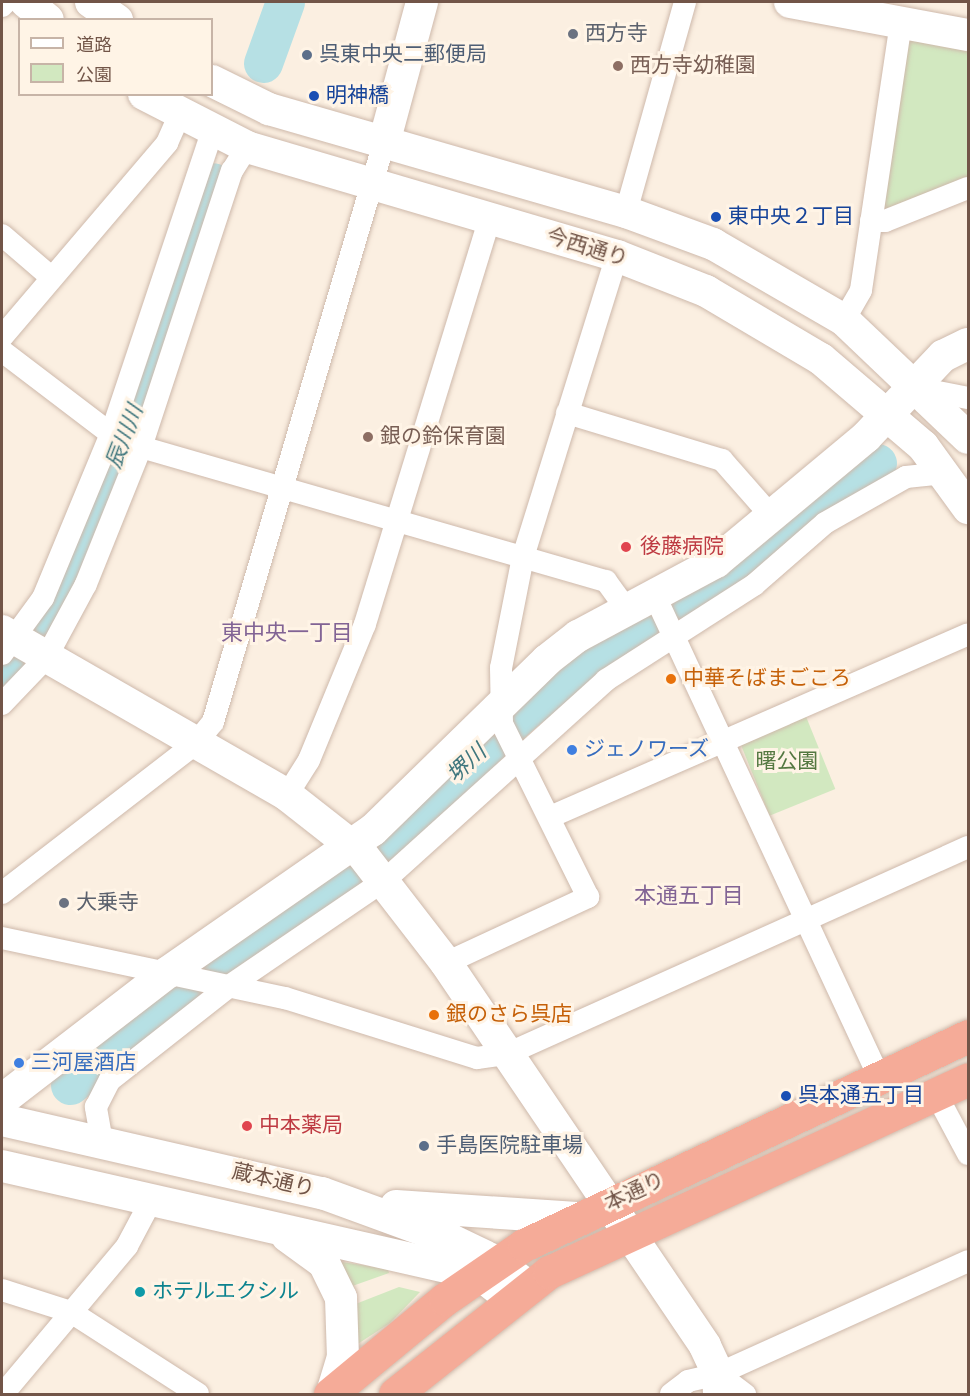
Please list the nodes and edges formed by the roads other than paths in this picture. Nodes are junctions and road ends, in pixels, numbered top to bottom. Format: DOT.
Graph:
graph roads {
  1 [pos="6,2"];
  2 [pos="26,2"];
  3 [pos="91,2"];
  4 [pos="422,2"];
  5 [pos="685,2"];
  6 [pos="790,2"];
  7 [pos="2,6"];
  8 [pos="46,18"];
  9 [pos="114,18"];
  10 [pos="901,22"];
  11 [pos="969,35"];
  12 [pos="213,81"];
  13 [pos="147,96"];
  14 [pos="178,116"];
  15 [pos="212,133"];
  16 [pos="384,143"];
  17 [pos="248,147"];
  18 [pos="373,182"];
  19 [pos="969,188"];
  20 [pos="626,212"];
  21 [pos="490,217"];
  22 [pos="871,221"];
  23 [pos="2,235"];
  24 [pos="617,256"];
  25 [pos="51,277"];
  26 [pos="844,320"];
  27 [pos="2,337"];
  28 [pos="969,344"];
  29 [pos="2,351"];
  30 [pos="917,388"];
  31 [pos="969,398"];
  32 [pos="567,414"];
  33 [pos="888,416"];
  34 [pos="111,434"];
  35 [pos="969,438"];
  36 [pos="141,447"];
  37 [pos="942,473"];
  38 [pos="281,487"];
  39 [pos="969,508"];
  40 [pos="772,517"];
  41 [pos="396,520"];
  42 [pos="522,556"];
  43 [pos="626,609"];
  44 [pos="664,617"];
  45 [pos="969,634"];
  46 [pos="6,641"];
  47 [pos="46,658"];
  48 [pos="2,704"];
  49 [pos="501,716"];
  50 [pos="723,740"];
  51 [pos="196,743"];
  52 [pos="516,754"];
  53 [pos="287,795"];
  54 [pos="550,817"];
  55 [pos="969,847"];
  56 [pos="368,863"];
  57 [pos="2,893"];
  58 [pos="804,917"];
  59 [pos="2,938"];
  60 [pos="446,963"];
  61 [pos="171,975"];
  62 [pos="221,986"];
  63 [pos="969,1036"];
  64 [pos="507,1054"];
  65 [pos="879,1077"];
  66 [pos="969,1079"];
  67 [pos="936,1094"];
  68 [pos="2,1100"];
  69 [pos="2,1120"];
  70 [pos="102,1142"];
  71 [pos="969,1154"];
  72 [pos="2,1166"];
  73 [pos="322,1192"];
  74 [pos="152,1199"];
  75 [pos="608,1204"];
  76 [pos="577,1218"];
  77 [pos="259,1223"];
  78 [pos="628,1235"];
  79 [pos="969,1261"];
  80 [pos="488,1268"];
  81 [pos="2,1290"];
  82 [pos="519,1292"];
  83 [pos="71,1312"];
  84 [pos="719,1384"];
  85 [pos="331,1393"];
  86 [pos="3,1395"];
  87 [pos="198,1395"];
  88 [pos="395,1395"];
  89 [pos="671,1395"];
  90 [pos="745,1395"];
  1 -- 7 [label="street"];
  2 -- 8 [label="street"];
  3 -- 9 [label="street"];
  4 -- 16 [label="street"];
  5 -- 20 [label="street"];
  6 -- 10 [label="street"];
  10 -- 11 [label="street"];
  10 -- 22 [label="street"];
  12 -- 16 [label="street"];
  13 -- 14 [label="street, 今西通り"];
  14 -- 15 [label="street, 今西通り"];
  14 -- 25 [label="street"];
  15 -- 17 [label="street, 今西通り"];
  15 -- 34 [label="street"];
  16 -- 18 [label="street"];
  16 -- 20 [label="street"];
  17 -- 18 [label="street, 今西通り"];
  17 -- 36 [label="street"];
  18 -- 21 [label="street, 今西通り"];
  18 -- 38 [label="street"];
  19 -- 22 [label="street"];
  20 -- 26 [label="street"];
  21 -- 24 [label="street, 今西通り"];
  21 -- 41 [label="street"];
  22 -- 26 [label="street"];
  23 -- 25 [label="street"];
  24 -- 32 [label="street"];
  24 -- 33 [label="street, 今西通り"];
  25 -- 27 [label="street"];
  26 -- 30 [label="street"];
  28 -- 30 [label="street"];
  29 -- 34 [label="street"];
  30 -- 31 [label="street"];
  30 -- 33 [label="street"];
  30 -- 35 [label="street"];
  32 -- 40 [label="street"];
  32 -- 42 [label="street"];
  33 -- 37 [label="street, 今西通り"];
  33 -- 40 [label="street"];
  34 -- 36 [label="street"];
  34 -- 46 [label="street"];
  36 -- 38 [label="street"];
  36 -- 47 [label="street"];
  37 -- 39 [label="street, 今西通り"];
  37 -- 44 [label="street"];
  38 -- 41 [label="street"];
  38 -- 51 [label="street"];
  40 -- 44 [label="street"];
  41 -- 42 [label="street"];
  41 -- 53 [label="street"];
  42 -- 43 [label="street"];
  42 -- 49 [label="street"];
  43 -- 44 [label="street"];
  43 -- 49 [label="street"];
  44 -- 50 [label="street"];
  44 -- 52 [label="street"];
  45 -- 50 [label="street"];
  46 -- 47 [label="street"];
  47 -- 48 [label="street"];
  47 -- 51 [label="street"];
  49 -- 52 [label="street"];
  49 -- 56 [label="street"];
  50 -- 54 [label="street"];
  50 -- 58 [label="street"];
  51 -- 53 [label="street"];
  51 -- 57 [label="street"];
  52 -- 54 [label="street"];
  52 -- 56 [label="street"];
  53 -- 56 [label="street"];
  54 -- 60 [label="street"];
  55 -- 58 [label="street"];
  56 -- 60 [label="street"];
  56 -- 61 [label="street"];
  56 -- 62 [label="street"];
  58 -- 64 [label="street"];
  58 -- 65 [label="street"];
  59 -- 61 [label="street"];
  60 -- 64 [label="street"];
  61 -- 62 [label="street"];
  61 -- 68 [label="street"];
  62 -- 64 [label="street"];
  62 -- 70 [label="street"];
  63 -- 65 [label="highway, 本通り"];
  64 -- 75 [label="street"];
  65 -- 75 [label="highway, 本通り"];
  66 -- 67 [label="highway, 本通り"];
  67 -- 71 [label="street"];
  67 -- 78 [label="highway, 本通り"];
  69 -- 70 [label="street, 蔵本通り"];
  70 -- 73 [label="street, 蔵本通り"];
  72 -- 74 [label="street, 蔵本通り"];
  73 -- 76 [label="street"];
  73 -- 80 [label="street, 蔵本通り"];
  74 -- 77 [label="street, 蔵本通り"];
  74 -- 83 [label="street"];
  75 -- 76 [label="highway, 本通り"];
  75 -- 78 [label="street"];
  76 -- 80 [label="highway, 本通り"];
  77 -- 80 [label="street, 蔵本通り"];
  77 -- 85 [label="street"];
  78 -- 82 [label="highway, 本通り"];
  78 -- 84 [label="street"];
  79 -- 84 [label="street"];
  80 -- 82 [label="street, 蔵本通り"];
  80 -- 85 [label="highway, 本通り"];
  81 -- 83 [label="street"];
  82 -- 88 [label="highway, 本通り"];
  83 -- 86 [label="street"];
  83 -- 87 [label="street"];
  84 -- 89 [label="street"];
  84 -- 90 [label="street"];
}
